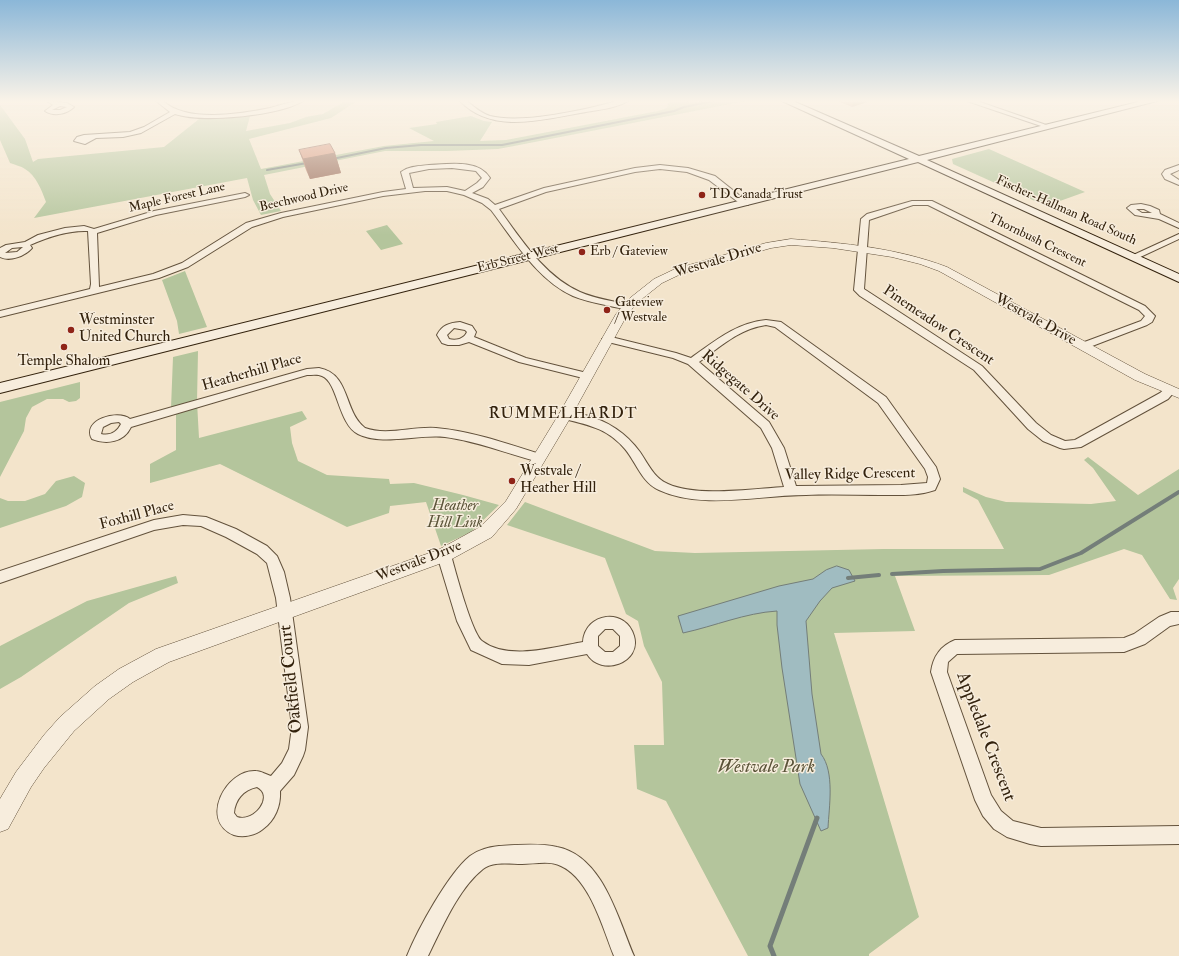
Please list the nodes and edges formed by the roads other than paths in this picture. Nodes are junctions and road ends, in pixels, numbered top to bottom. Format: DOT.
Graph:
graph roads {
  1 [pos="887,146"];
  2 [pos="904,146"];
  3 [pos="975,146"];
  4 [pos="930,157"];
  5 [pos="919,160"];
  6 [pos="1179,167"];
  7 [pos="1179,183"];
  8 [pos="410,190"];
  9 [pos="466,193"];
  10 [pos="245,195"];
  11 [pos="746,203"];
  12 [pos="494,208"];
  13 [pos="1156,216"];
  14 [pos="1179,226"];
  15 [pos="93,232"];
  16 [pos="1179,236"];
  17 [pos="25,244"];
  18 [pos="863,249"];
  19 [pos="1137,254"];
  20 [pos="532,256"];
  21 [pos="1179,269"];
  22 [pos="1179,278"];
  23 [pos="94,291"];
  24 [pos="627,307"];
  25 [pos="0,314"];
  26 [pos="469,338"];
  27 [pos="607,339"];
  28 [pos="1083,346"];
  29 [pos="692,362"];
  30 [pos="587,376"];
  31 [pos="0,388"];
  32 [pos="1175,392"];
  33 [pos="565,415"];
  34 [pos="127,424"];
  35 [pos="539,458"];
  36 [pos="791,491"];
  37 [pos="444,555"];
  38 [pos="0,577"];
  39 [pos="285,611"];
  40 [pos="1179,618"];
  41 [pos="591,647"];
  42 [pos="272,788"];
  43 [pos="0,821"];
  44 [pos="1179,835"];
  45 [pos="417,956"];
  46 [pos="624,956"];
  1 -- 5 [label="main road, Fischer-Hallman Road South"];
  2 -- 4 [label="main road, Fischer-Hallman Road South"];
  3 -- 4 [label="main road, Erb Street West"];
  4 -- 5 [label="main road, Erb Street West"];
  4 -- 19 [label="main road, Fischer-Hallman Road South"];
  5 -- 11 [label="main road, Erb Street West"];
  5 -- 19 [label="main road, Fischer-Hallman Road South"];
  6 -- 7 [label="street"];
  8 -- 9 [label="street, Beechwood Drive"];
  8 -- 9 [label="street"];
  8 -- 23 [label="street, Beechwood Drive"];
  9 -- 12 [label="street, Beechwood Drive"];
  10 -- 15 [label="street, Maple Forest Lane"];
  11 -- 12 [label="street"];
  11 -- 20 [label="main road, Erb Street West"];
  12 -- 20 [label="street, Beechwood Drive"];
  13 -- 14 [label="street"];
  15 -- 17 [label="street"];
  15 -- 23 [label="street"];
  16 -- 19 [label="street"];
  18 -- 24 [label="street, Westvale Drive"];
  18 -- 28 [label="street, Westvale Drive"];
  18 -- 28 [label="street, Thornbush Crescent"];
  18 -- 32 [label="street, Pinemeadow Crescent"];
  19 -- 21 [label="main road, Fischer-Hallman Road South"];
  19 -- 22 [label="main road, Fischer-Hallman Road South"];
  20 -- 24 [label="street, Beechwood Drive"];
  20 -- 31 [label="main road, Erb Street West"];
  23 -- 25 [label="street, Beechwood Drive"];
  24 -- 27 [label="street, Westvale Drive"];
  26 -- 30 [label="street"];
  27 -- 29 [label="street, Ridgegate Drive"];
  27 -- 30 [label="street, Westvale Drive"];
  28 -- 32 [label="street, Westvale Drive"];
  29 -- 36 [label="street, Ridgegate Drive"];
  29 -- 36 [label="street, Valley Ridge Crescent"];
  30 -- 33 [label="street, Westvale Drive"];
  33 -- 35 [label="street, Westvale Drive"];
  33 -- 36 [label="street, Valley Ridge Crescent"];
  34 -- 35 [label="street, Heatherhill Place"];
  35 -- 37 [label="street, Westvale Drive"];
  37 -- 39 [label="street, Westvale Drive"];
  37 -- 41 [label="street"];
  38 -- 39 [label="street, Foxhill Place"];
  39 -- 42 [label="street, Oakfield Court"];
  39 -- 43 [label="street, Westvale Drive"];
  40 -- 44 [label="street, Appledale Crescent"];
  45 -- 46 [label="street"];
}
